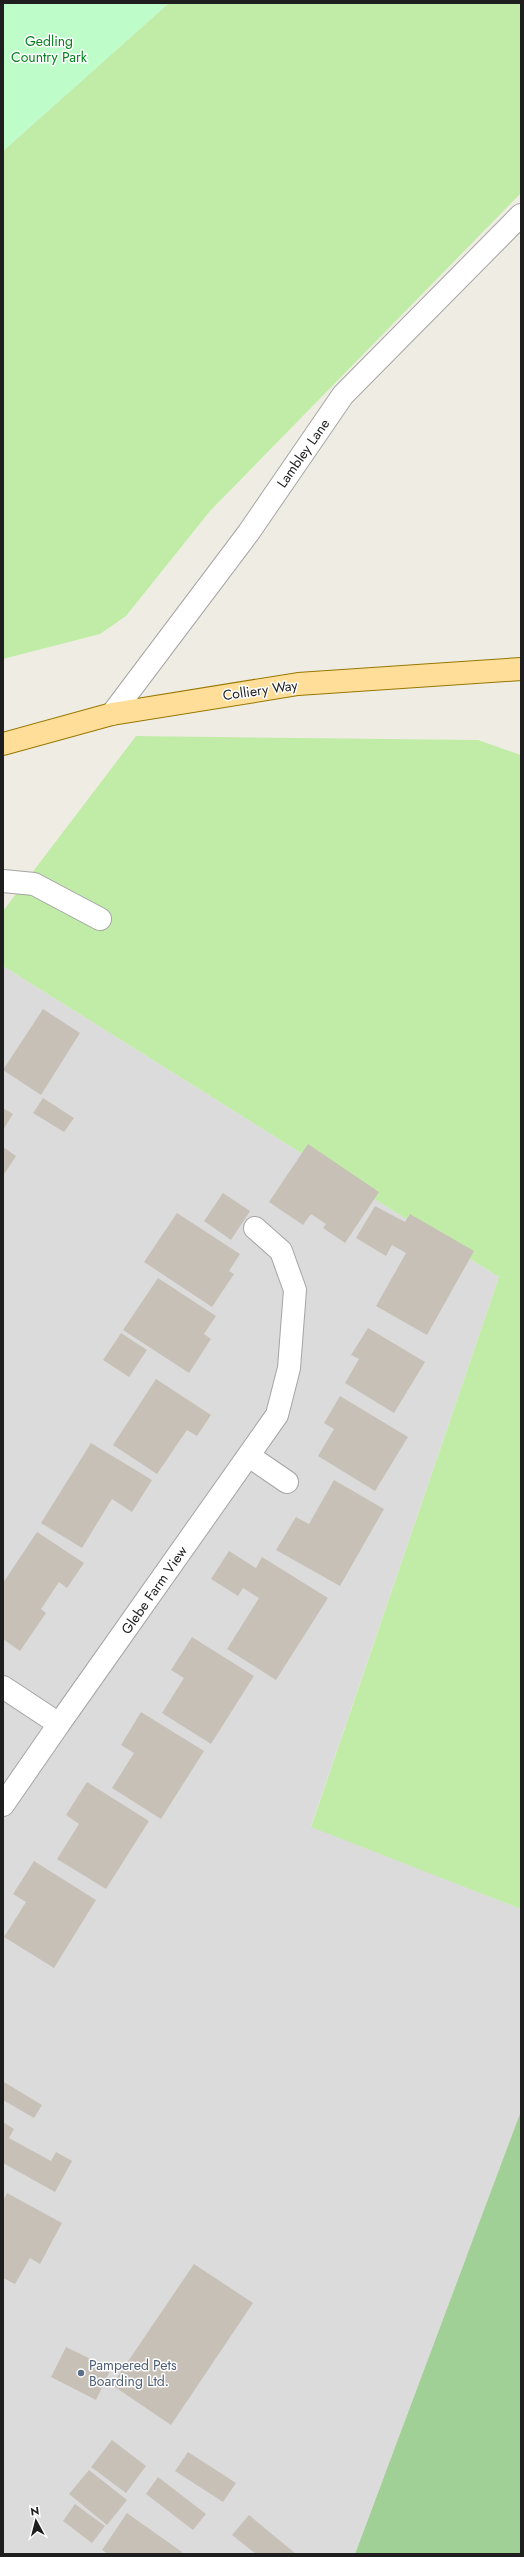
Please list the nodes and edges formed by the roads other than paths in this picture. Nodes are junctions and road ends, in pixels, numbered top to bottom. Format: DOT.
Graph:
graph roads {
  1 [pos="521,215"];
  2 [pos="521,669"];
  3 [pos="112,714"];
  4 [pos="3,744"];
  5 [pos="3,881"];
  6 [pos="100,919"];
  7 [pos="255,1228"];
  8 [pos="248,1456"];
  9 [pos="287,1482"];
  10 [pos="3,1687"];
  11 [pos="59,1724"];
  12 [pos="3,1805"];
  1 -- 3 [label="street, Lambley Lane"];
  2 -- 3 [label="main road, Colliery Way"];
  3 -- 4 [label="main road, Colliery Way"];
  5 -- 6 [label="street"];
  7 -- 8 [label="street, Glebe Farm View"];
  8 -- 9 [label="street"];
  8 -- 11 [label="street, Glebe Farm View"];
  10 -- 11 [label="street"];
  11 -- 12 [label="street, Glebe Farm View"];
}
